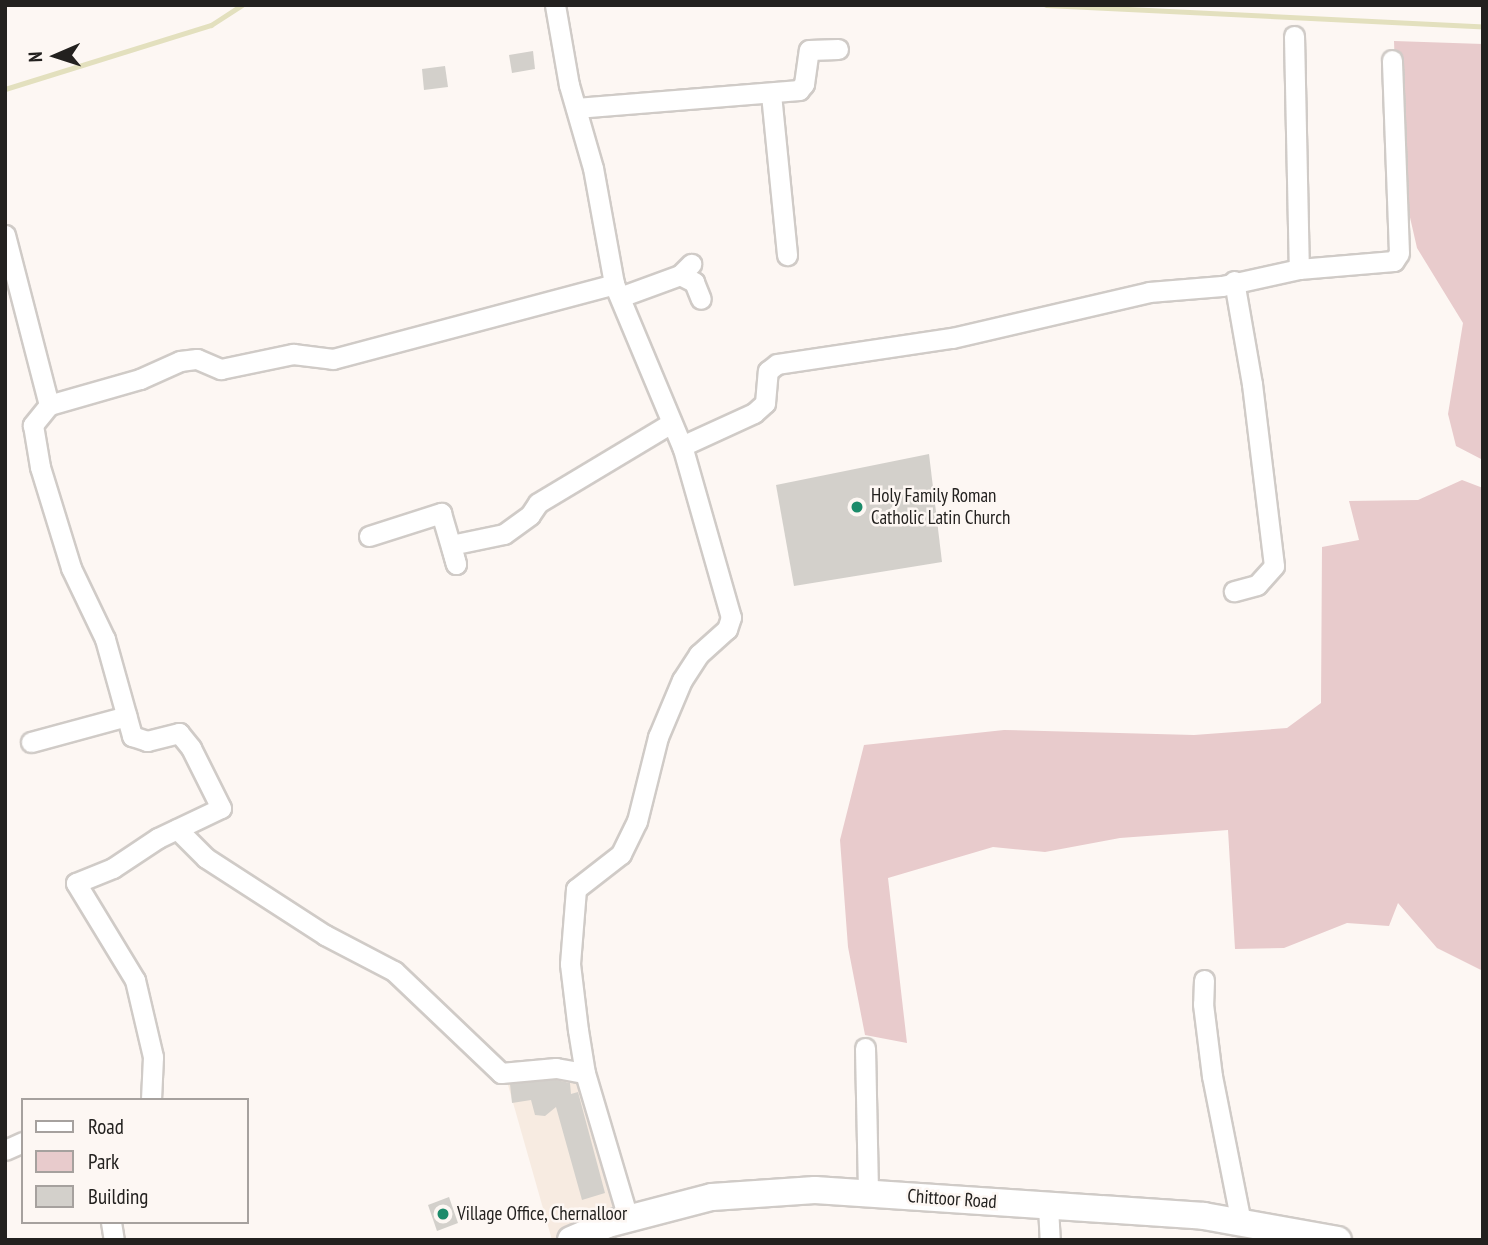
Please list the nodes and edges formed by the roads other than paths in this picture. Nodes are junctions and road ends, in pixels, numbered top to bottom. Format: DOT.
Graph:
graph roads {
  1 [pos="555,5"];
  2 [pos="1294,36"];
  3 [pos="838,48"];
  4 [pos="1392,60"];
  5 [pos="771,94"];
  6 [pos="576,108"];
  7 [pos="5,235"];
  8 [pos="787,255"];
  9 [pos="1299,269"];
  10 [pos="1234,281"];
  11 [pos="617,290"];
  12 [pos="701,299"];
  13 [pos="49,405"];
  14 [pos="671,423"];
  15 [pos="681,446"];
  16 [pos="369,536"];
  17 [pos="1234,591"];
  18 [pos="127,716"];
  19 [pos="31,741"];
  20 [pos="177,829"];
  21 [pos="1204,980"];
  22 [pos="865,1048"];
  23 [pos="585,1073"];
  24 [pos="151,1098"];
  25 [pos="21,1143"];
  26 [pos="5,1150"];
  27 [pos="868,1194"];
  28 [pos="1048,1206"];
  29 [pos="628,1218"];
  30 [pos="1241,1223"];
  31 [pos="571,1240"];
  32 [pos="1050,1240"];
  33 [pos="1338,1240"];
  1 -- 6 [label="street"];
  2 -- 9 [label="street"];
  3 -- 5 [label="street"];
  4 -- 9 [label="street"];
  5 -- 6 [label="street"];
  5 -- 8 [label="street"];
  6 -- 11 [label="street"];
  7 -- 13 [label="street"];
  9 -- 10 [label="street"];
  10 -- 15 [label="street"];
  10 -- 17 [label="street"];
  11 -- 12 [label="street"];
  11 -- 13 [label="street"];
  11 -- 14 [label="street"];
  13 -- 18 [label="street"];
  14 -- 15 [label="street"];
  14 -- 16 [label="street"];
  15 -- 23 [label="street"];
  18 -- 19 [label="street"];
  18 -- 20 [label="street"];
  20 -- 23 [label="street"];
  20 -- 24 [label="street"];
  21 -- 30 [label="street"];
  22 -- 27 [label="street"];
  23 -- 29 [label="street"];
  25 -- 26 [label="street"];
  27 -- 28 [label="main road, Chittoor Road"];
  27 -- 29 [label="main road, Chittoor Road"];
  28 -- 30 [label="main road, Chittoor Road"];
  28 -- 32 [label="street"];
  29 -- 31 [label="main road, Chittoor Road"];
  30 -- 33 [label="main road, Chittoor Road"];
}
